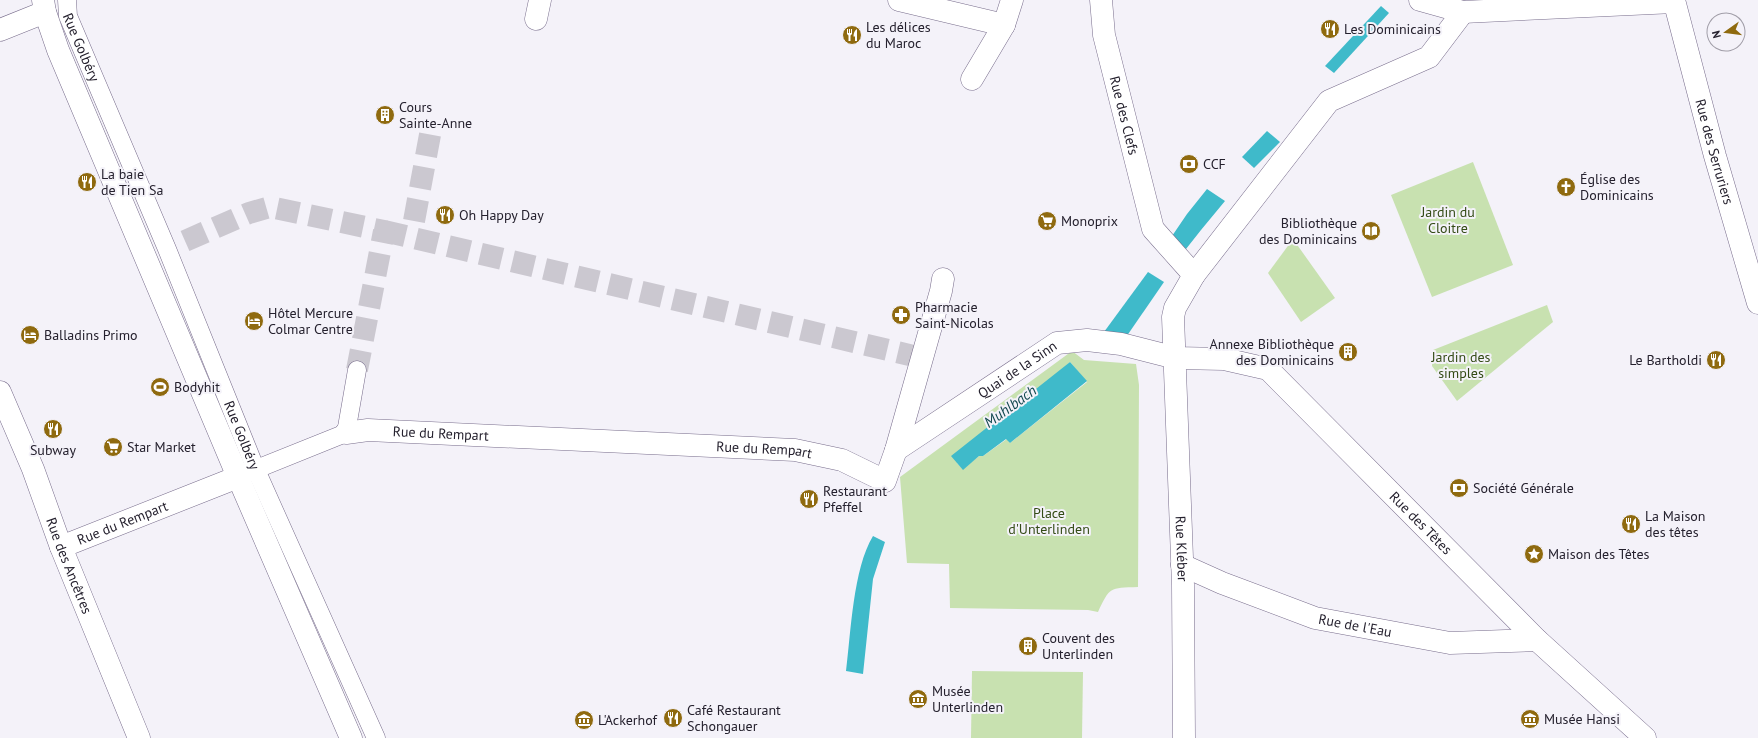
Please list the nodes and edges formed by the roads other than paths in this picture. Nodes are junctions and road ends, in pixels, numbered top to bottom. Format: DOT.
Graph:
graph roads {
  1 [pos="899,0"];
  2 [pos="1012,0"];
  3 [pos="1101,0"];
  4 [pos="1420,0"];
  5 [pos="1674,1"];
  6 [pos="44,6"];
  7 [pos="68,8"];
  8 [pos="1463,12"];
  9 [pos="1004,25"];
  10 [pos="0,30"];
  11 [pos="972,79"];
  12 [pos="1194,276"];
  13 [pos="943,279"];
  14 [pos="1758,303"];
  15 [pos="1176,358"];
  16 [pos="357,370"];
  17 [pos="0,392"];
  18 [pos="346,432"];
  19 [pos="896,450"];
  20 [pos="247,473"];
  21 [pos="61,548"];
  22 [pos="1182,565"];
  23 [pos="1537,640"];
  24 [pos="139,738"];
  25 [pos="351,738"];
  26 [pos="376,738"];
  27 [pos="1184,738"];
  28 [pos="1645,738"];
  1 -- 9 [label="street"];
  2 -- 9 [label="street"];
  3 -- 12 [label="street, Rue des Clefs"];
  4 -- 8 [label="street"];
  5 -- 8 [label="street"];
  5 -- 14 [label="street, Rue des Serruriers"];
  6 -- 7 [label="lane, Rue Golbéry"];
  6 -- 10 [label="street"];
  6 -- 20 [label="street, Rue Golbéry"];
  7 -- 20 [label="lane, Rue Golbéry"];
  8 -- 12 [label="street, Rue Kléber"];
  9 -- 11 [label="street"];
  12 -- 15 [label="street, Rue Kléber"];
  13 -- 19 [label="street"];
  15 -- 19 [label="street, Quai de la Sinn"];
  15 -- 22 [label="street, Rue Kléber"];
  15 -- 23 [label="street, Rue des Têtes"];
  16 -- 18 [label="lane"];
  17 -- 21 [label="street, Rue des Ancêtres"];
  18 -- 19 [label="street, Rue du Rempart"];
  18 -- 20 [label="lane, Rue du Rempart"];
  20 -- 21 [label="street, Rue du Rempart"];
  20 -- 25 [label="street, Rue Golbéry"];
  20 -- 26 [label="lane, Rue Golbéry"];
  21 -- 24 [label="street, Rue des Ancêtres"];
  22 -- 23 [label="street, Rue de l'Eau"];
  22 -- 27 [label="street, Rue Kléber"];
  23 -- 28 [label="street, Rue des Têtes"];
}
